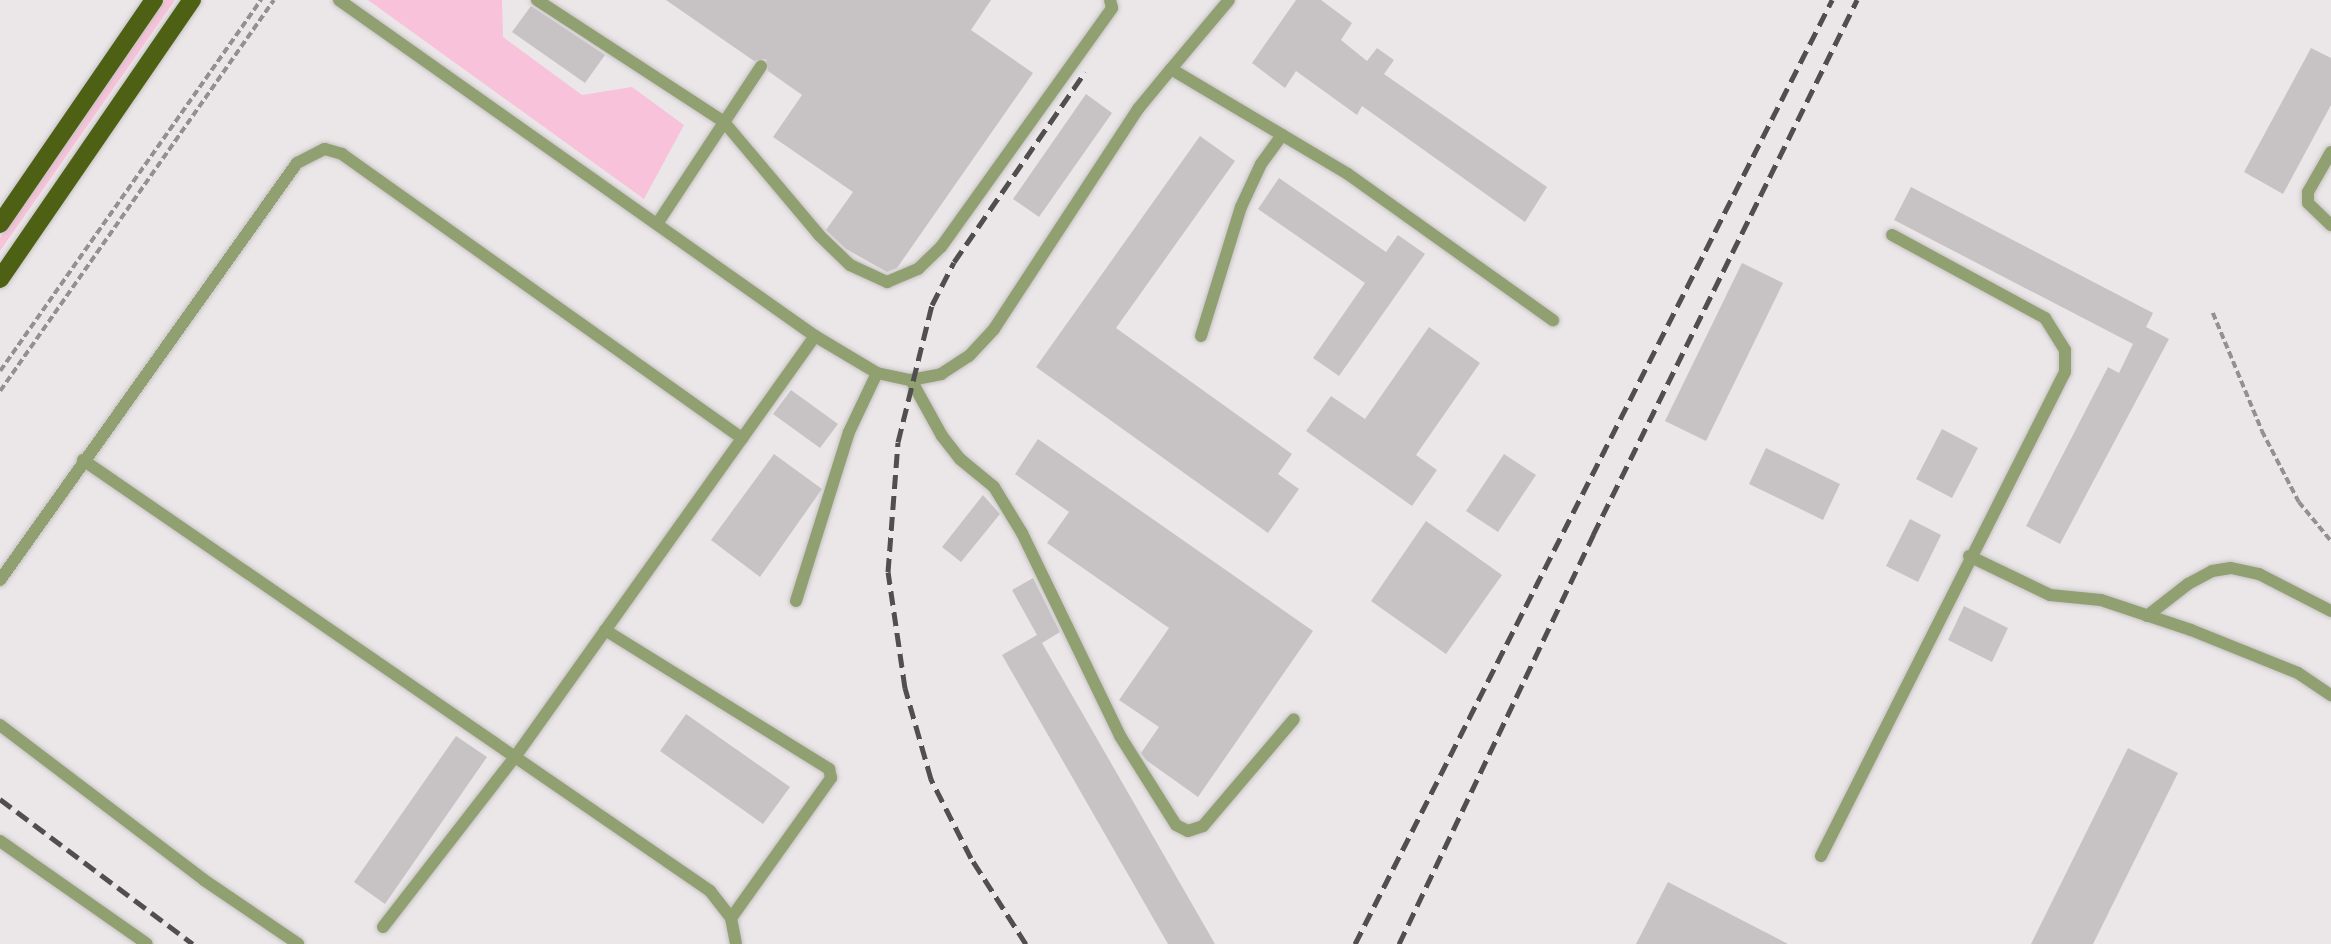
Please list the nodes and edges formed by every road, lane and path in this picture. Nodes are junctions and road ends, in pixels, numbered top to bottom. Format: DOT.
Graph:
graph roads {
  1 [pos="154,0"];
  2 [pos="192,0"];
  3 [pos="261,0"];
  4 [pos="274,0"];
  5 [pos="339,0"];
  6 [pos="537,0"];
  7 [pos="1110,0"];
  8 [pos="1229,0"];
  9 [pos="761,66"];
  10 [pos="1171,69"];
  11 [pos="724,122"];
  12 [pos="1282,135"];
  13 [pos="2331,152"];
  14 [pos="0,224"];
  15 [pos="657,224"];
  16 [pos="2331,225"];
  17 [pos="1892,235"];
  18 [pos="0,279"];
  19 [pos="2213,313"];
  20 [pos="1553,320"];
  21 [pos="816,336"];
  22 [pos="1201,336"];
  23 [pos="0,371"];
  24 [pos="877,373"];
  25 [pos="911,380"];
  26 [pos="0,391"];
  27 [pos="742,438"];
  28 [pos="83,460"];
  29 [pos="2331,541"];
  30 [pos="1969,556"];
  31 [pos="0,580"];
  32 [pos="796,601"];
  33 [pos="2331,611"];
  34 [pos="2147,616"];
  35 [pos="605,630"];
  36 [pos="2331,695"];
  37 [pos="1294,719"];
  38 [pos="0,725"];
  39 [pos="515,757"];
  40 [pos="0,841"];
  41 [pos="1821,856"];
  42 [pos="731,918"];
  43 [pos="383,927"];
  44 [pos="147,944"];
  45 [pos="298,944"];
  46 [pos="736,944"];
  1 -- 14 [label="main road"];
  2 -- 18 [label="main road"];
  3 -- 23 [label="path"];
  4 -- 26 [label="path"];
  5 -- 15 [label="lane"];
  6 -- 11 [label="lane"];
  7 -- 11 [label="lane"];
  8 -- 10 [label="lane"];
  9 -- 11 [label="lane"];
  10 -- 12 [label="lane"];
  10 -- 25 [label="lane"];
  11 -- 15 [label="lane"];
  12 -- 20 [label="lane"];
  12 -- 22 [label="lane"];
  13 -- 16 [label="lane"];
  15 -- 21 [label="lane"];
  17 -- 30 [label="lane"];
  19 -- 29 [label="path"];
  21 -- 24 [label="lane"];
  21 -- 27 [label="lane"];
  24 -- 25 [label="lane"];
  24 -- 32 [label="lane"];
  25 -- 37 [label="lane"];
  27 -- 28 [label="lane"];
  27 -- 35 [label="lane"];
  28 -- 31 [label="lane"];
  28 -- 39 [label="lane"];
  30 -- 34 [label="lane"];
  30 -- 41 [label="lane"];
  33 -- 34 [label="lane"];
  34 -- 36 [label="lane"];
  35 -- 39 [label="lane"];
  35 -- 42 [label="lane"];
  38 -- 45 [label="lane"];
  39 -- 42 [label="lane"];
  39 -- 43 [label="lane"];
  40 -- 44 [label="lane"];
  42 -- 46 [label="lane"];
}
